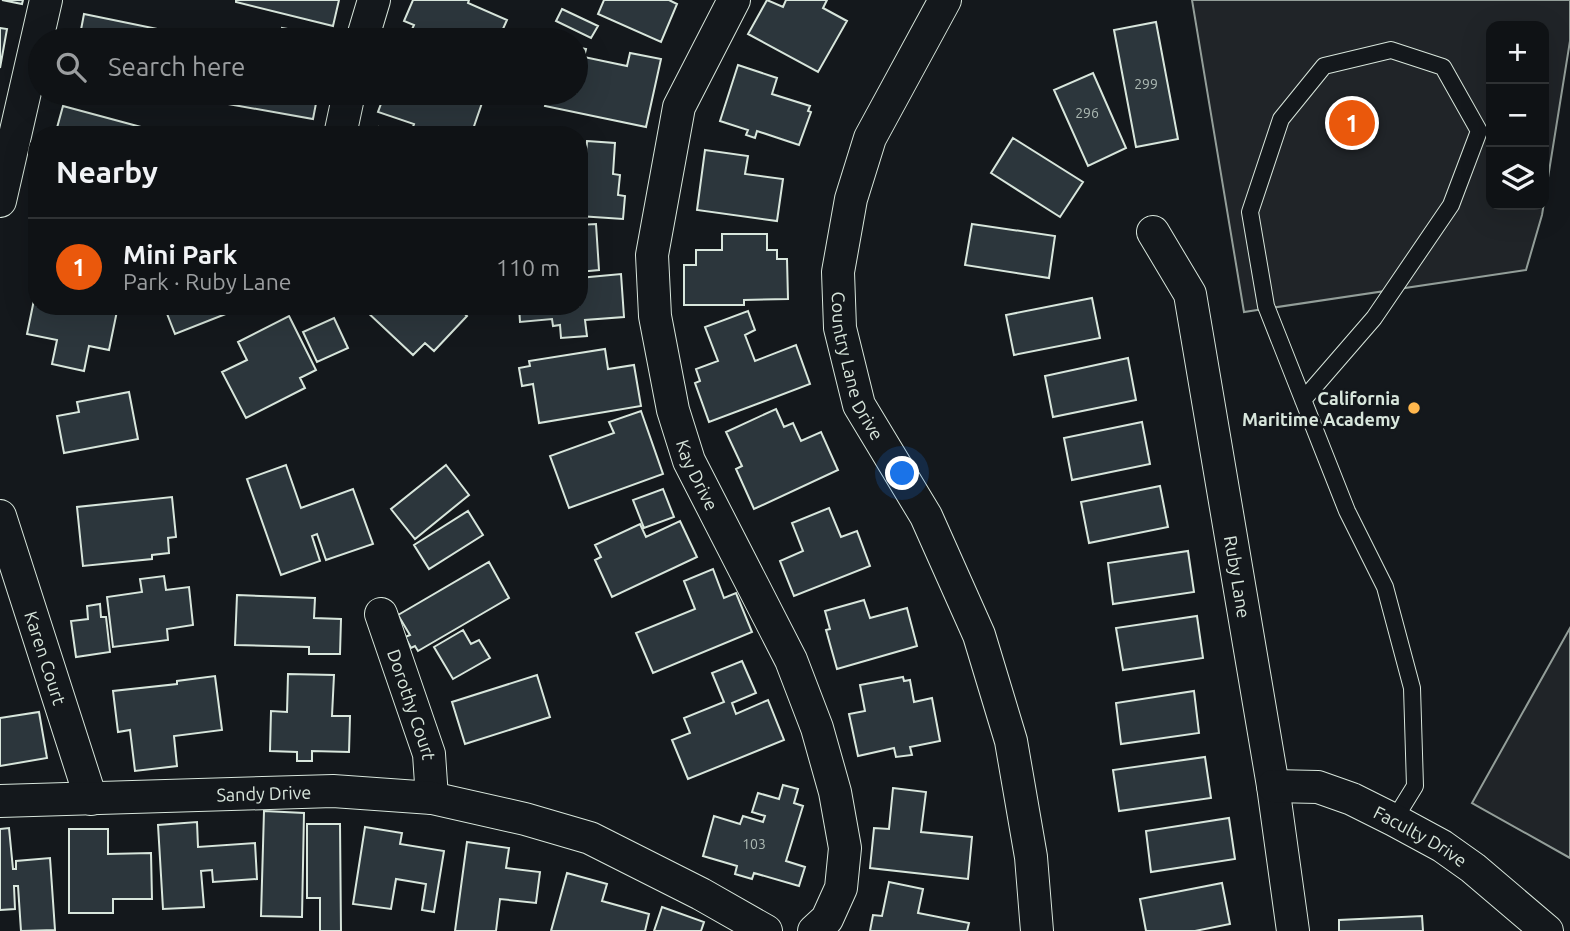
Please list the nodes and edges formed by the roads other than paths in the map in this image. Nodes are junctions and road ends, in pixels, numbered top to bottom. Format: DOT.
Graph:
graph roads {
  1 [pos="46,0"];
  2 [pos="374,0"];
  3 [pos="734,0"];
  4 [pos="945,0"];
  5 [pos="40,28"];
  6 [pos="366,28"];
  7 [pos="28,79"];
  8 [pos="346,105"];
  9 [pos="342,126"];
  10 [pos="0,201"];
  11 [pos="1153,232"];
  12 [pos="1303,400"];
  13 [pos="0,516"];
  14 [pos="381,614"];
  15 [pos="1272,786"];
  16 [pos="432,798"];
  17 [pos="91,799"];
  18 [pos="0,801"];
  19 [pos="1394,820"];
  20 [pos="766,931"];
  21 [pos="814,931"];
  22 [pos="1037,931"];
  23 [pos="1293,931"];
  24 [pos="1547,931"];
  1 -- 5 [label="street"];
  2 -- 6 [label="street"];
  3 -- 21 [label="street, Kay Drive"];
  4 -- 22 [label="street, Country Lane Drive"];
  7 -- 10 [label="street"];
  8 -- 9 [label="street"];
  11 -- 15 [label="street, Ruby Lane"];
  12 -- 12 [label="lane"];
  12 -- 19 [label="lane"];
  13 -- 17 [label="street, Karen Court"];
  14 -- 16 [label="street, Dorothy Court"];
  15 -- 19 [label="street, Faculty Drive"];
  15 -- 23 [label="street, Ruby Lane"];
  16 -- 17 [label="street, Sandy Drive"];
  16 -- 20 [label="street, Sandy Drive"];
  17 -- 18 [label="street, Sandy Drive"];
  19 -- 24 [label="street, Faculty Drive"];
}
